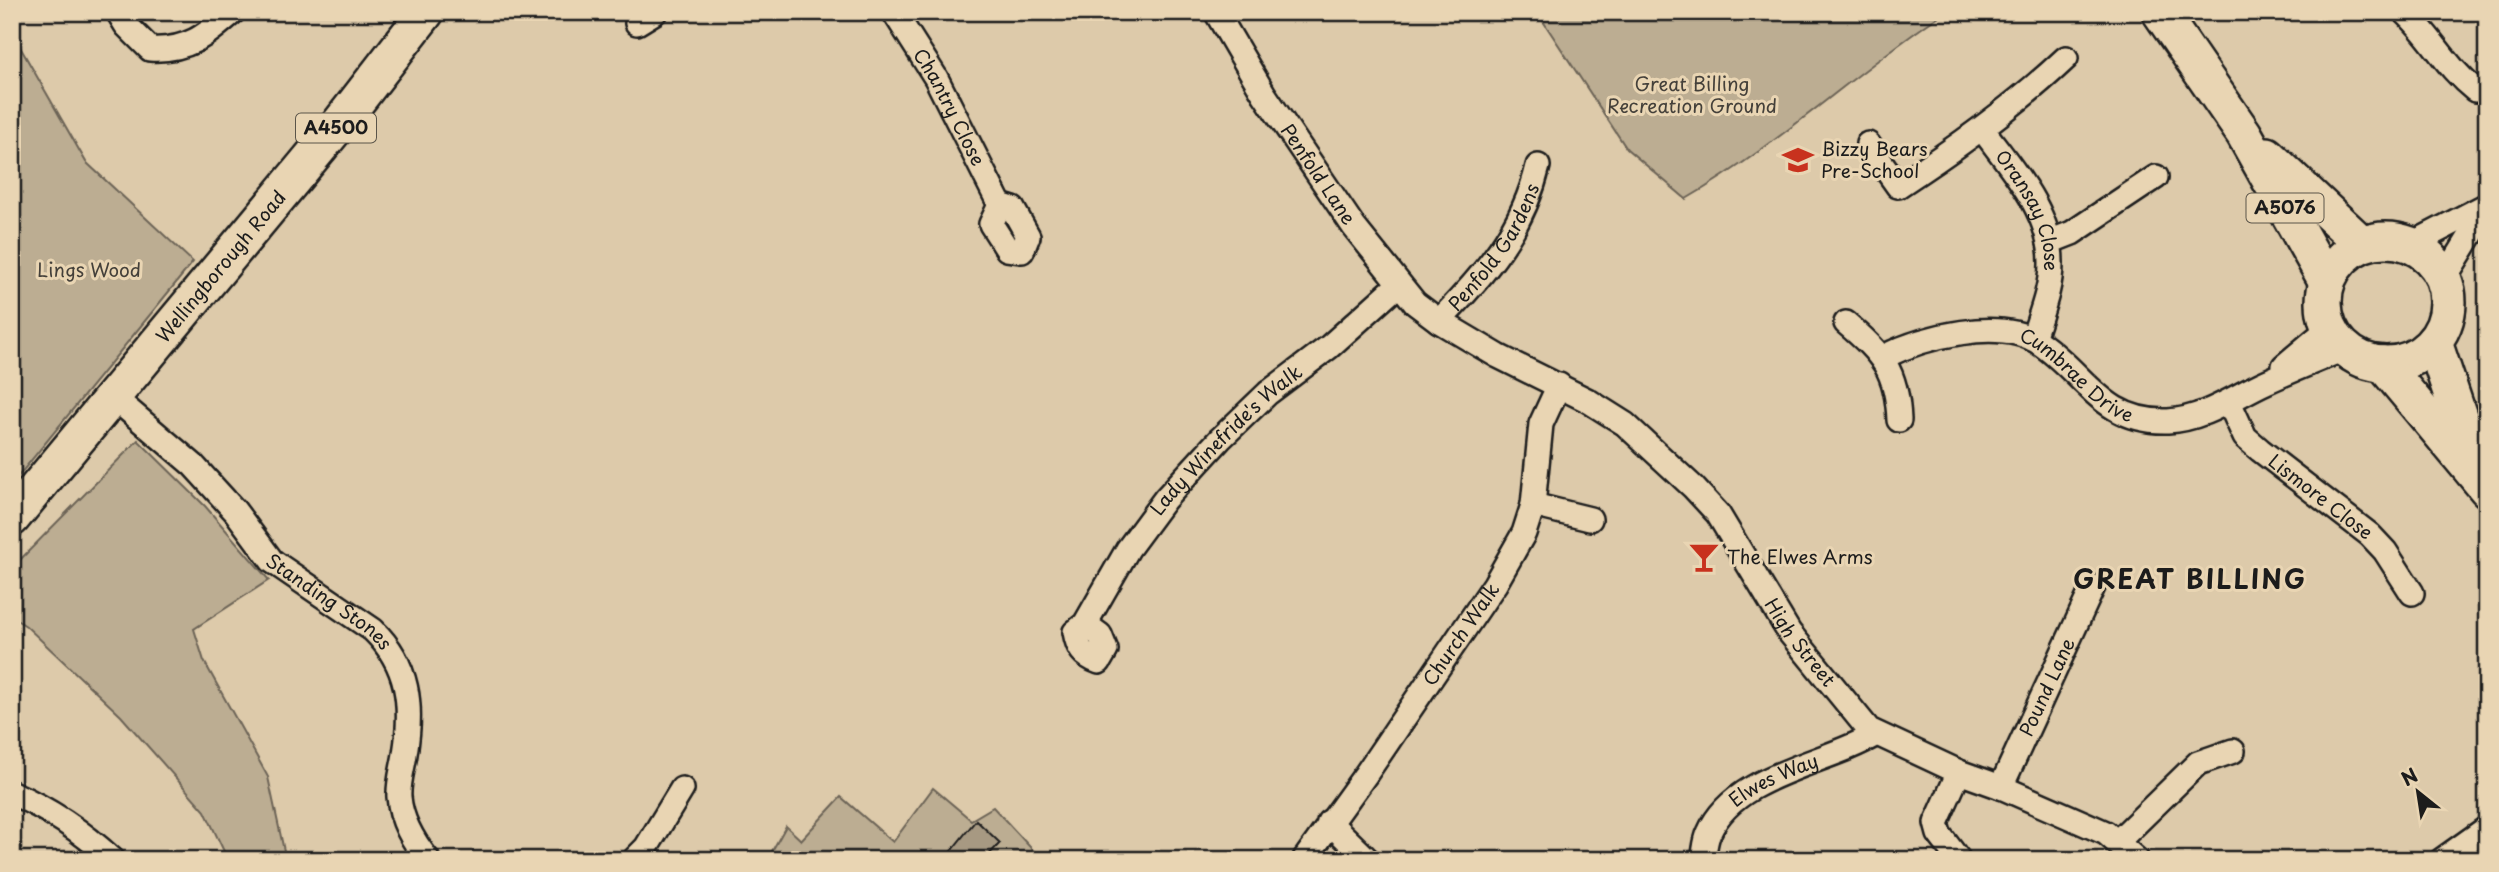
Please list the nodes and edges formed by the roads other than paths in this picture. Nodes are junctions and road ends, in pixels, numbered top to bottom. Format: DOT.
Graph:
graph roads {
  1 [pos="118,12"];
  2 [pos="233,12"];
  3 [pos="426,12"];
  4 [pos="894,12"];
  5 [pos="1216,12"];
  6 [pos="2160,12"];
  7 [pos="2405,12"];
  8 [pos="2066,58"];
  9 [pos="2474,90"];
  10 [pos="1983,130"];
  11 [pos="2244,134"];
  12 [pos="1868,144"];
  13 [pos="1538,166"];
  14 [pos="2156,177"];
  15 [pos="1000,205"];
  16 [pos="2487,207"];
  17 [pos="2049,242"];
  18 [pos="2362,244"];
  19 [pos="2410,245"];
  20 [pos="2444,279"];
  21 [pos="2327,282"];
  22 [pos="1398,285"];
  23 [pos="1439,321"];
  24 [pos="1846,323"];
  25 [pos="2337,338"];
  26 [pos="2033,339"];
  27 [pos="2434,342"];
  28 [pos="1883,357"];
  29 [pos="2383,364"];
  30 [pos="1559,386"];
  31 [pos="112,396"];
  32 [pos="2229,402"];
  33 [pos="1899,420"];
  34 [pos="2483,483"];
  35 [pos="1533,505"];
  36 [pos="12,518"];
  37 [pos="1590,519"];
  38 [pos="2093,587"];
  39 [pos="2412,593"];
  40 [pos="1085,624"];
  41 [pos="1876,734"];
  42 [pos="2233,751"];
  43 [pos="1959,772"];
  44 [pos="2001,787"];
  45 [pos="682,789"];
  46 [pos="12,793"];
  47 [pos="1328,822"];
  48 [pos="2487,828"];
  49 [pos="2117,842"];
  50 [pos="113,860"];
  51 [pos="428,860"];
  52 [pos="634,860"];
  53 [pos="1304,860"];
  54 [pos="1368,860"];
  55 [pos="1703,860"];
  56 [pos="1959,860"];
  57 [pos="2137,860"];
  58 [pos="2442,860"];
  1 -- 2 [label="street"];
  3 -- 31 [label="main road, Wellingborough Road / A4500"];
  4 -- 15 [label="street, Chantry Close"];
  5 -- 22 [label="street, Penfold Lane"];
  6 -- 11 [label="main road, A5076"];
  7 -- 9 [label="street"];
  8 -- 10 [label="street, Oransay Close"];
  10 -- 12 [label="street, Oransay Close"];
  10 -- 17 [label="street, Oransay Close"];
  11 -- 18 [label="main road, A5076"];
  11 -- 21 [label="main road, A5076"];
  13 -- 23 [label="street, Penfold Gardens"];
  14 -- 17 [label="street"];
  16 -- 19 [label="street"];
  16 -- 20 [label="street"];
  17 -- 26 [label="street, Oransay Close"];
  18 -- 19 [label="main road"];
  18 -- 21 [label="main road"];
  19 -- 20 [label="main road"];
  20 -- 27 [label="main road"];
  21 -- 25 [label="main road"];
  22 -- 23 [label="street, Penfold Lane"];
  22 -- 40 [label="street, Lady Winefride's Walk"];
  23 -- 30 [label="street, High Street"];
  24 -- 28 [label="street"];
  25 -- 29 [label="main road"];
  25 -- 32 [label="street, Cumbrae Drive"];
  26 -- 28 [label="street, Cumbrae Drive"];
  26 -- 32 [label="street, Cumbrae Drive"];
  27 -- 29 [label="main road"];
  27 -- 34 [label="main road"];
  28 -- 33 [label="street"];
  29 -- 34 [label="main road"];
  30 -- 35 [label="street, Church Walk"];
  30 -- 41 [label="street, High Street"];
  31 -- 36 [label="main road, Wellingborough Road / A4500"];
  31 -- 51 [label="street, Standing Stones"];
  32 -- 39 [label="street, Lismore Close"];
  35 -- 37 [label="street"];
  35 -- 47 [label="street, Church Walk"];
  38 -- 44 [label="street, Pound Lane"];
  41 -- 43 [label="street, High Street"];
  41 -- 55 [label="street, Elwes Way"];
  42 -- 49 [label="street"];
  43 -- 44 [label="street, High Street"];
  43 -- 56 [label="street"];
  44 -- 49 [label="street, High Street"];
  45 -- 52 [label="street"];
  46 -- 50 [label="street"];
  47 -- 53 [label="street, Church Walk"];
  47 -- 54 [label="street"];
  48 -- 58 [label="street"];
  49 -- 57 [label="street, High Street"];
}
